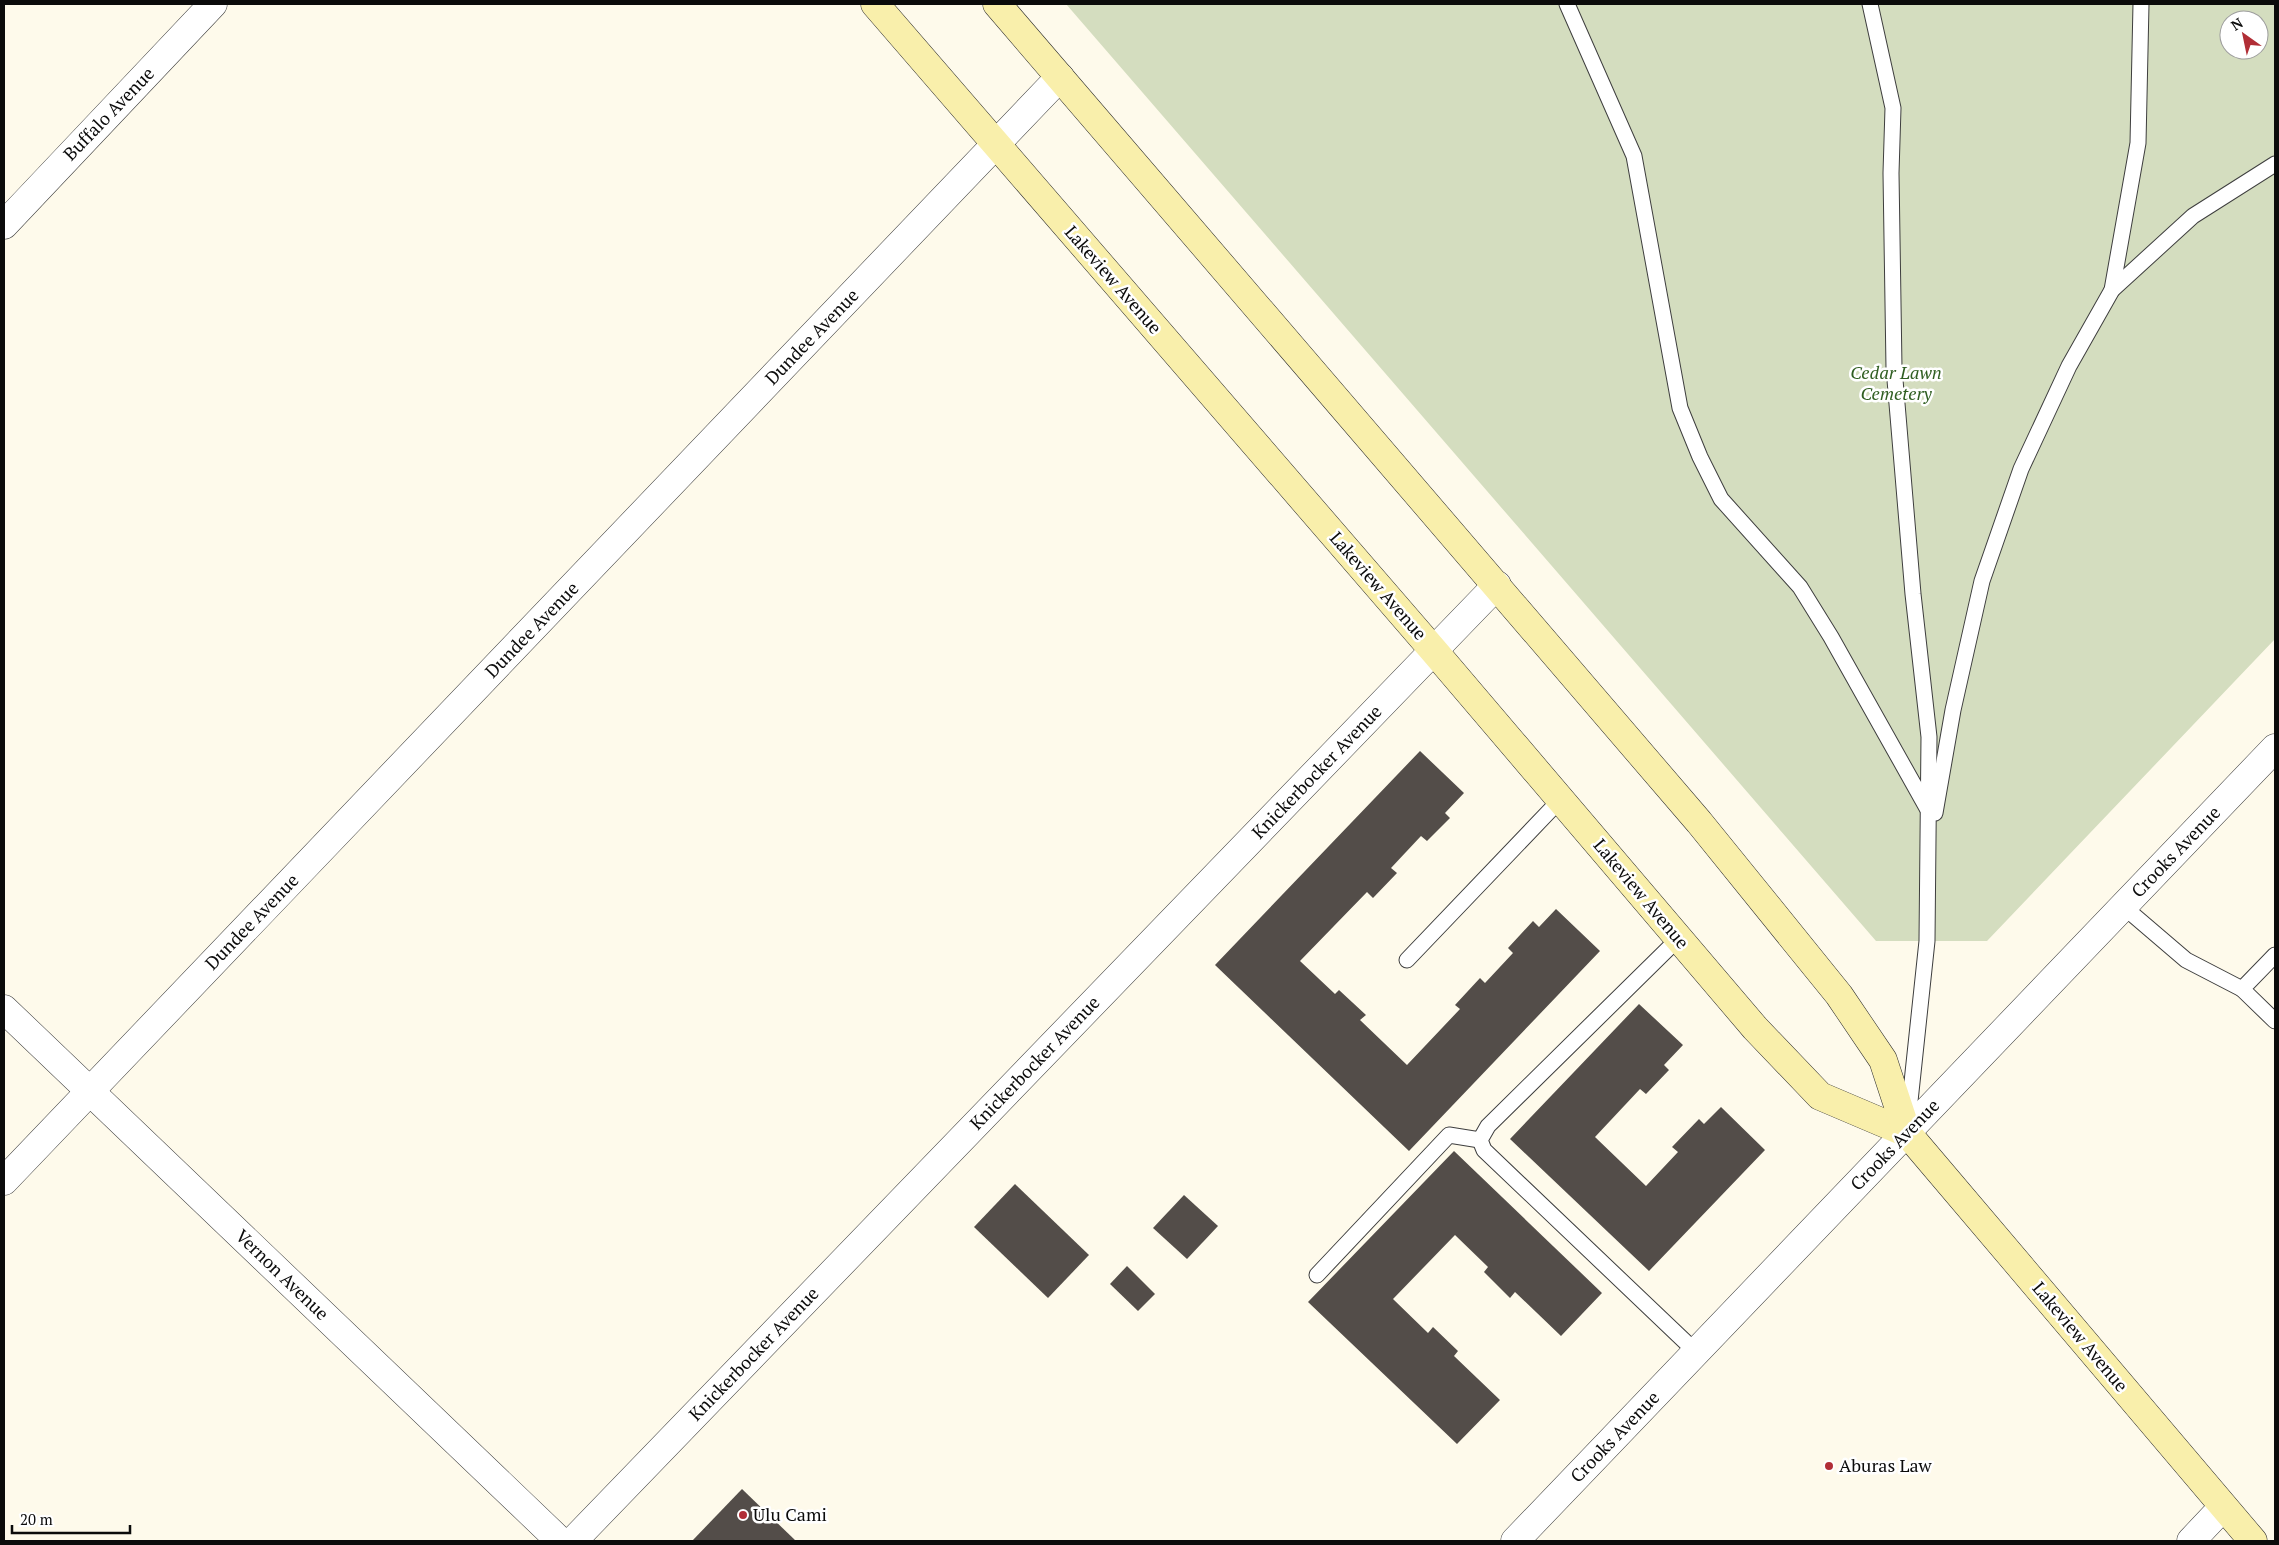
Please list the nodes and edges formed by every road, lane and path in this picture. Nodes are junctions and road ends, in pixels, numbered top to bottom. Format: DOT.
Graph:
graph roads {
  1 [pos="214,4"];
  2 [pos="875,4"];
  3 [pos="997,4"];
  4 [pos="1567,4"];
  5 [pos="1870,4"];
  6 [pos="2141,4"];
  7 [pos="1060,77"];
  8 [pos="997,145"];
  9 [pos="2275,164"];
  10 [pos="4,225"];
  11 [pos="2112,290"];
  12 [pos="1497,585"];
  13 [pos="1434,650"];
  14 [pos="2275,748"];
  15 [pos="1560,800"];
  16 [pos="1928,810"];
  17 [pos="1927,856"];
  18 [pos="2124,906"];
  19 [pos="1679,938"];
  20 [pos="2275,955"];
  21 [pos="1408,960"];
  22 [pos="2242,989"];
  23 [pos="4,1009"];
  24 [pos="2275,1021"];
  25 [pos="90,1092"];
  26 [pos="1907,1133"];
  27 [pos="1480,1140"];
  28 [pos="4,1182"];
  29 [pos="1317,1275"];
  30 [pos="1696,1352"];
  31 [pos="2223,1507"];
  32 [pos="560,1541"];
  33 [pos="573,1541"];
  34 [pos="1516,1541"];
  35 [pos="2191,1541"];
  36 [pos="2253,1541"];
  1 -- 10 [label="street, Buffalo Avenue"];
  2 -- 8 [label="main road, Lakeview Avenue"];
  3 -- 7 [label="main road, Lakeview Avenue"];
  4 -- 16 [label="lane"];
  5 -- 16 [label="lane"];
  6 -- 11 [label="lane"];
  7 -- 8 [label="street, Dundee Avenue"];
  7 -- 12 [label="main road, Lakeview Avenue"];
  8 -- 13 [label="main road, Lakeview Avenue"];
  8 -- 25 [label="street, Dundee Avenue"];
  9 -- 11 [label="lane"];
  11 -- 17 [label="lane"];
  12 -- 13 [label="street, Knickerbocker Avenue"];
  12 -- 26 [label="main road, Lakeview Avenue"];
  13 -- 15 [label="main road, Lakeview Avenue"];
  13 -- 33 [label="street, Knickerbocker Avenue"];
  14 -- 18 [label="street, Crooks Avenue"];
  15 -- 19 [label="main road, Lakeview Avenue"];
  15 -- 21 [label="lane"];
  16 -- 17 [label="lane"];
  17 -- 26 [label="lane"];
  18 -- 22 [label="lane"];
  18 -- 26 [label="street, Crooks Avenue"];
  19 -- 26 [label="main road, Lakeview Avenue"];
  19 -- 27 [label="lane"];
  20 -- 22 [label="lane"];
  22 -- 24 [label="lane"];
  23 -- 25 [label="street, Vernon Avenue"];
  25 -- 28 [label="street, Dundee Avenue"];
  25 -- 32 [label="street, Vernon Avenue"];
  26 -- 30 [label="street, Crooks Avenue"];
  26 -- 31 [label="main road, Lakeview Avenue"];
  27 -- 29 [label="lane"];
  27 -- 30 [label="lane"];
  30 -- 34 [label="street, Crooks Avenue"];
  31 -- 35 [label="street"];
  31 -- 36 [label="main road, Lakeview Avenue"];
}
